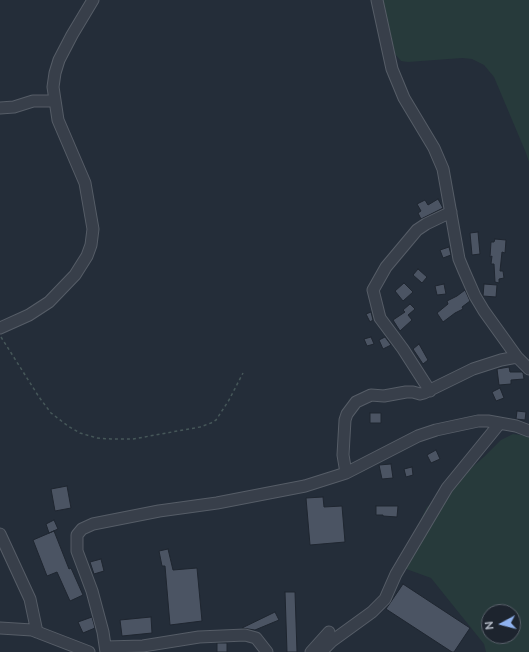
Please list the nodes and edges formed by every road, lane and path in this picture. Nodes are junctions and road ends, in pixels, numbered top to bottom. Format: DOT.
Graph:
graph roads {
  1 [pos="93,0"];
  2 [pos="377,0"];
  3 [pos="54,101"];
  4 [pos="0,108"];
  5 [pos="451,212"];
  6 [pos="0,328"];
  7 [pos="0,336"];
  8 [pos="517,357"];
  9 [pos="529,369"];
  10 [pos="243,373"];
  11 [pos="430,391"];
  12 [pos="500,423"];
  13 [pos="529,431"];
  14 [pos="346,473"];
  15 [pos="0,534"];
  16 [pos="0,628"];
  17 [pos="37,632"];
  18 [pos="329,632"];
  19 [pos="106,649"];
  20 [pos="89,652"];
  21 [pos="267,652"];
  22 [pos="312,652"];
  23 [pos="321,652"];
  1 -- 3 [label="street"];
  2 -- 5 [label="street"];
  3 -- 4 [label="street"];
  3 -- 6 [label="street"];
  5 -- 8 [label="street"];
  5 -- 11 [label="street"];
  7 -- 10 [label="path"];
  8 -- 9 [label="street"];
  8 -- 11 [label="street"];
  11 -- 14 [label="street"];
  12 -- 13 [label="street"];
  12 -- 14 [label="street"];
  12 -- 23 [label="street"];
  14 -- 19 [label="street"];
  15 -- 17 [label="street"];
  16 -- 17 [label="street"];
  17 -- 20 [label="street"];
  18 -- 22 [label="street"];
  19 -- 21 [label="street"];
}
